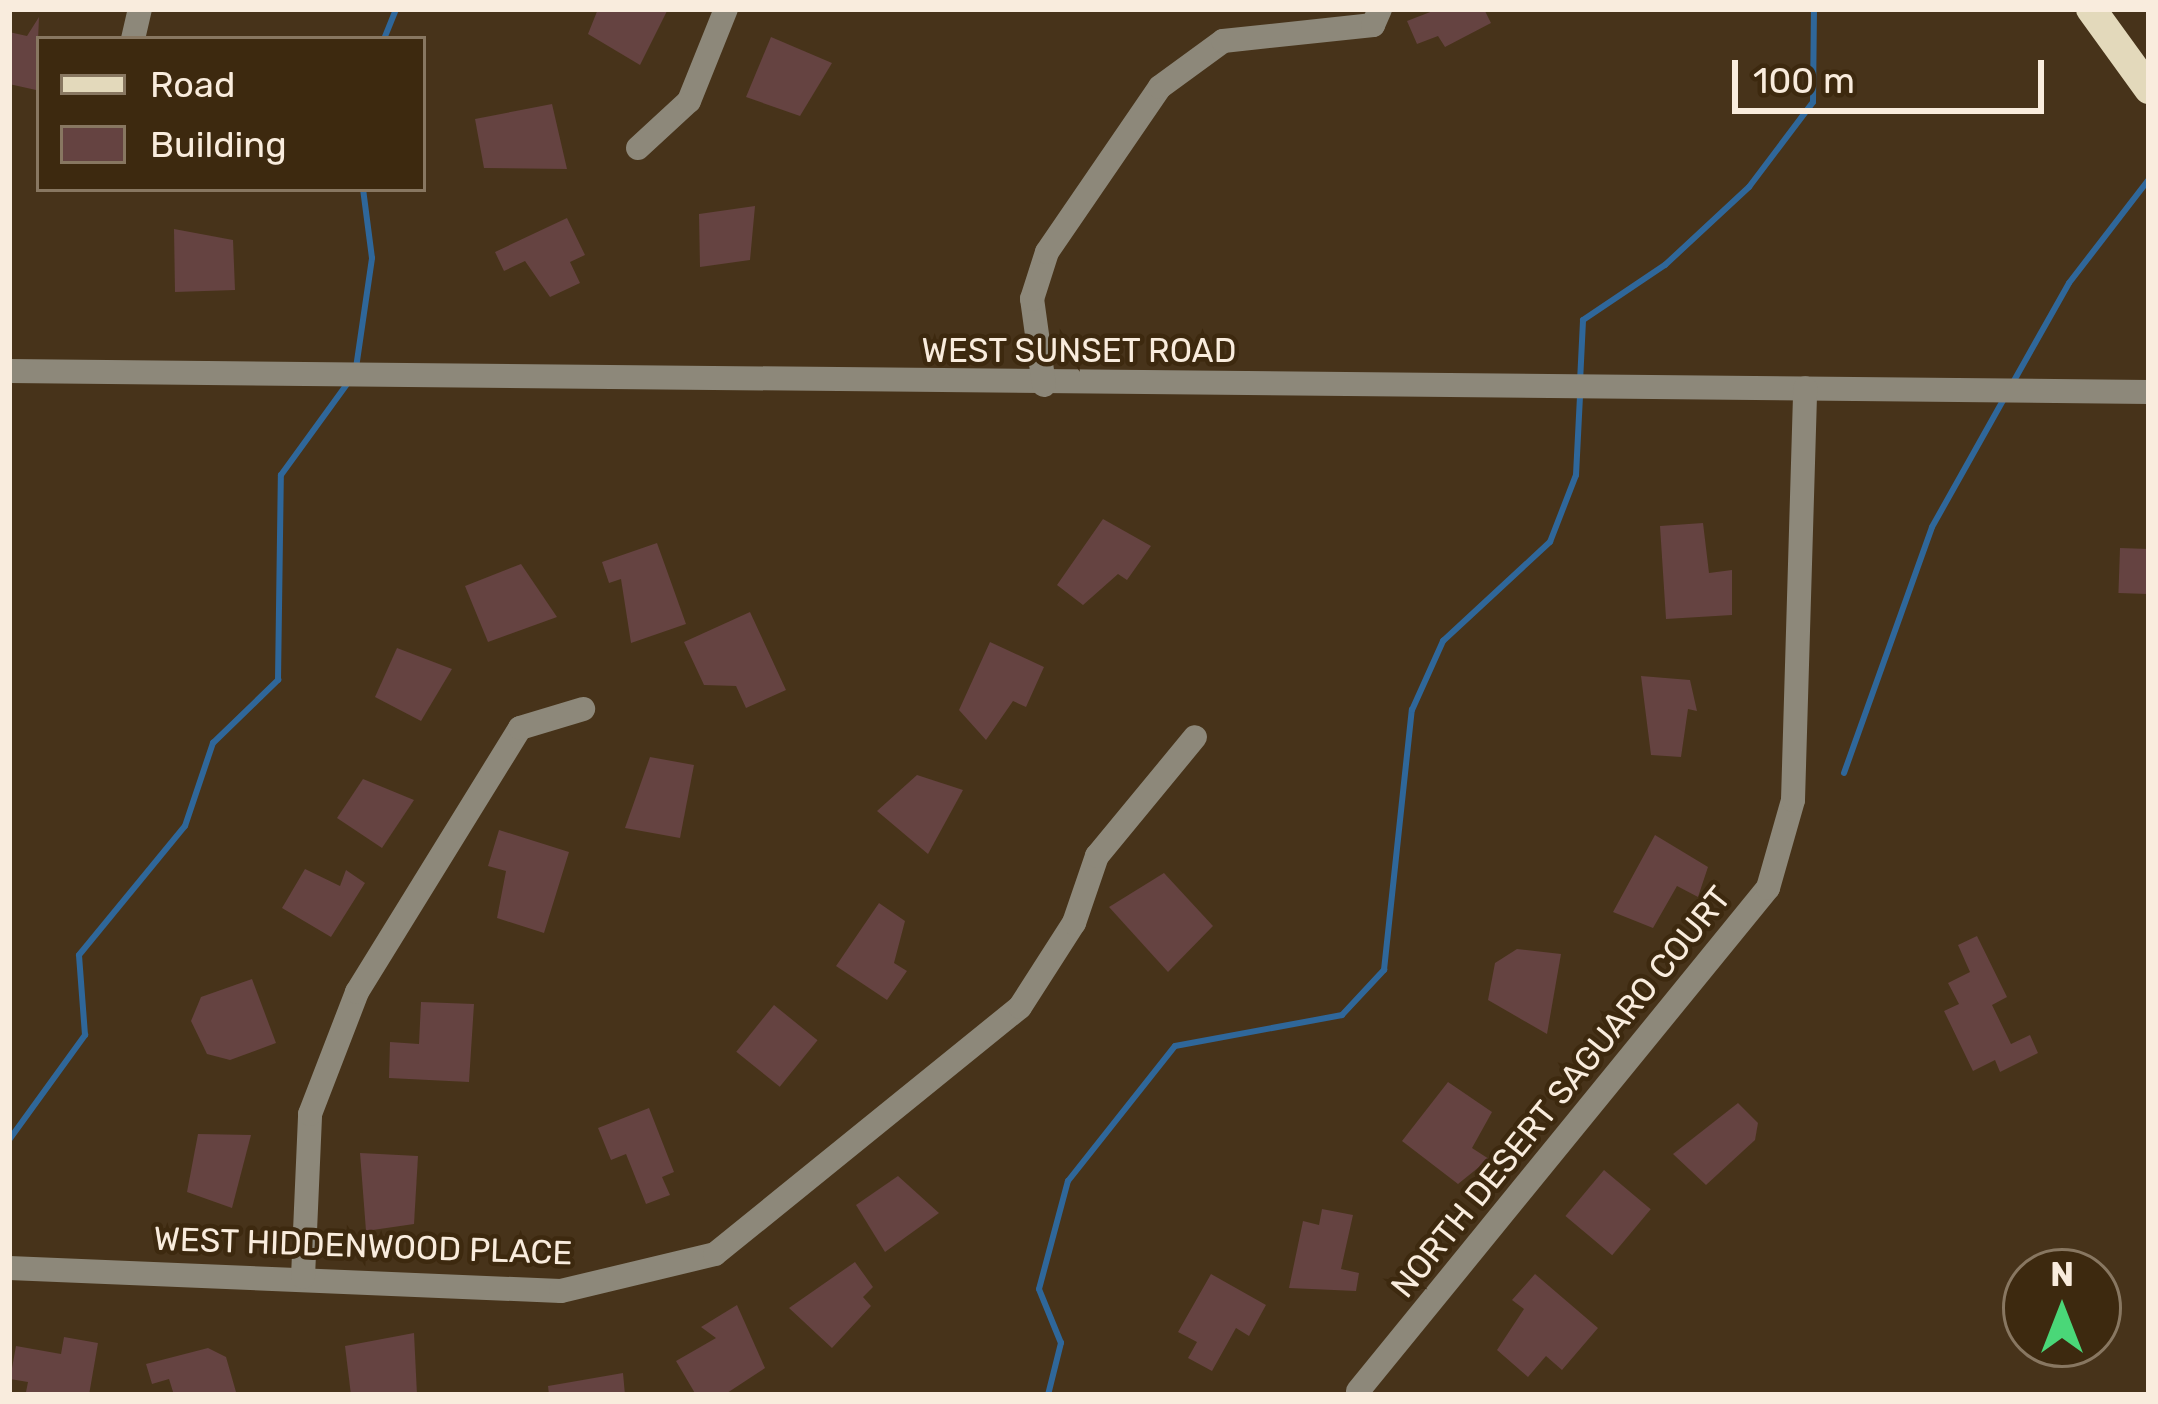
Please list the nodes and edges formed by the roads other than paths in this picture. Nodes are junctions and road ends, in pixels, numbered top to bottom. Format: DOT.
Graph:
graph roads {
  1 [pos="726,9"];
  2 [pos="1280,9"];
  3 [pos="1380,9"];
  4 [pos="2091,9"];
  5 [pos="1254,32"];
  6 [pos="2149,89"];
  7 [pos="638,148"];
  8 [pos="9,370"];
  9 [pos="1044,385"];
  10 [pos="1805,388"];
  11 [pos="2149,392"];
  12 [pos="584,710"];
  13 [pos="1195,737"];
  14 [pos="9,1268"];
  15 [pos="303,1277"];
  16 [pos="1358,1391"];
  1 -- 7 [label="street"];
  2 -- 5 [label="street"];
  3 -- 5 [label="street"];
  4 -- 6 [label="main road"];
  5 -- 9 [label="street"];
  8 -- 9 [label="street, WEST SUNSET ROAD"];
  9 -- 10 [label="street, WEST SUNSET ROAD"];
  10 -- 11 [label="street, WEST SUNSET ROAD"];
  10 -- 16 [label="street, NORTH DESERT SAGUARO COURT"];
  12 -- 15 [label="street"];
  13 -- 15 [label="street, WEST HIDDENWOOD PLACE"];
  14 -- 15 [label="street, WEST HIDDENWOOD PLACE"];
}
